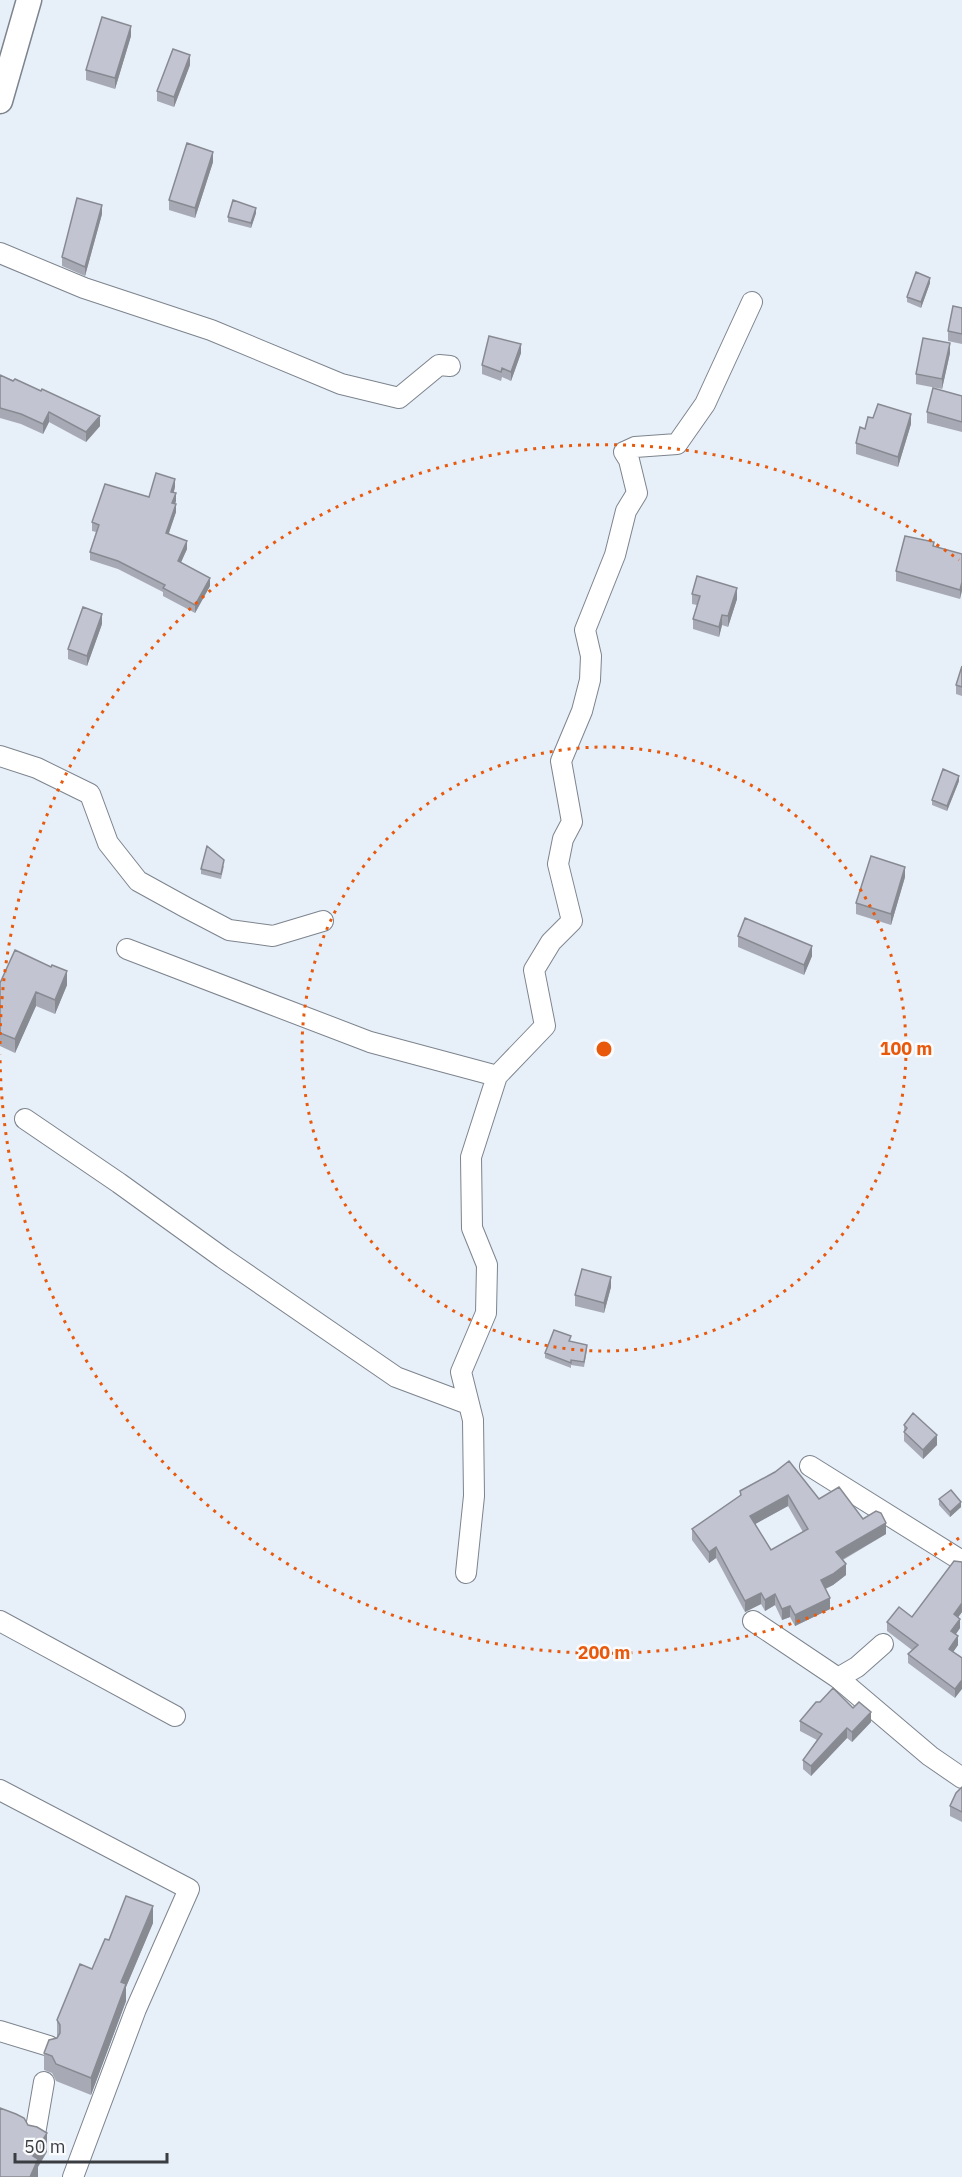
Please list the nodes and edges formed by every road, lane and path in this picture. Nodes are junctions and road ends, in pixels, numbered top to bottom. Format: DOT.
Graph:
graph roads {
  1 [pos="29,0"];
  2 [pos="0,101"];
  3 [pos="0,253"];
  4 [pos="752,302"];
  5 [pos="450,366"];
  6 [pos="0,756"];
  7 [pos="323,921"];
  8 [pos="127,949"];
  9 [pos="497,1076"];
  10 [pos="25,1119"];
  11 [pos="468,1404"];
  12 [pos="810,1466"];
  13 [pos="962,1561"];
  14 [pos="466,1573"];
  15 [pos="0,1621"];
  16 [pos="753,1621"];
  17 [pos="883,1644"];
  18 [pos="838,1678"];
  19 [pos="175,1716"];
  20 [pos="962,1778"];
  21 [pos="0,1790"];
  22 [pos="0,2031"];
  23 [pos="49,2046"];
  24 [pos="44,2082"];
  25 [pos="35,2134"];
  26 [pos="73,2177"];
  1 -- 2 [label="street"];
  3 -- 5 [label="street"];
  4 -- 9 [label="street"];
  6 -- 7 [label="street"];
  8 -- 9 [label="street"];
  9 -- 11 [label="street"];
  10 -- 11 [label="street"];
  11 -- 14 [label="street"];
  12 -- 13 [label="street"];
  15 -- 19 [label="street"];
  16 -- 18 [label="street"];
  17 -- 18 [label="street"];
  18 -- 20 [label="street"];
  21 -- 26 [label="street"];
  22 -- 23 [label="street"];
  24 -- 25 [label="street"];
}
